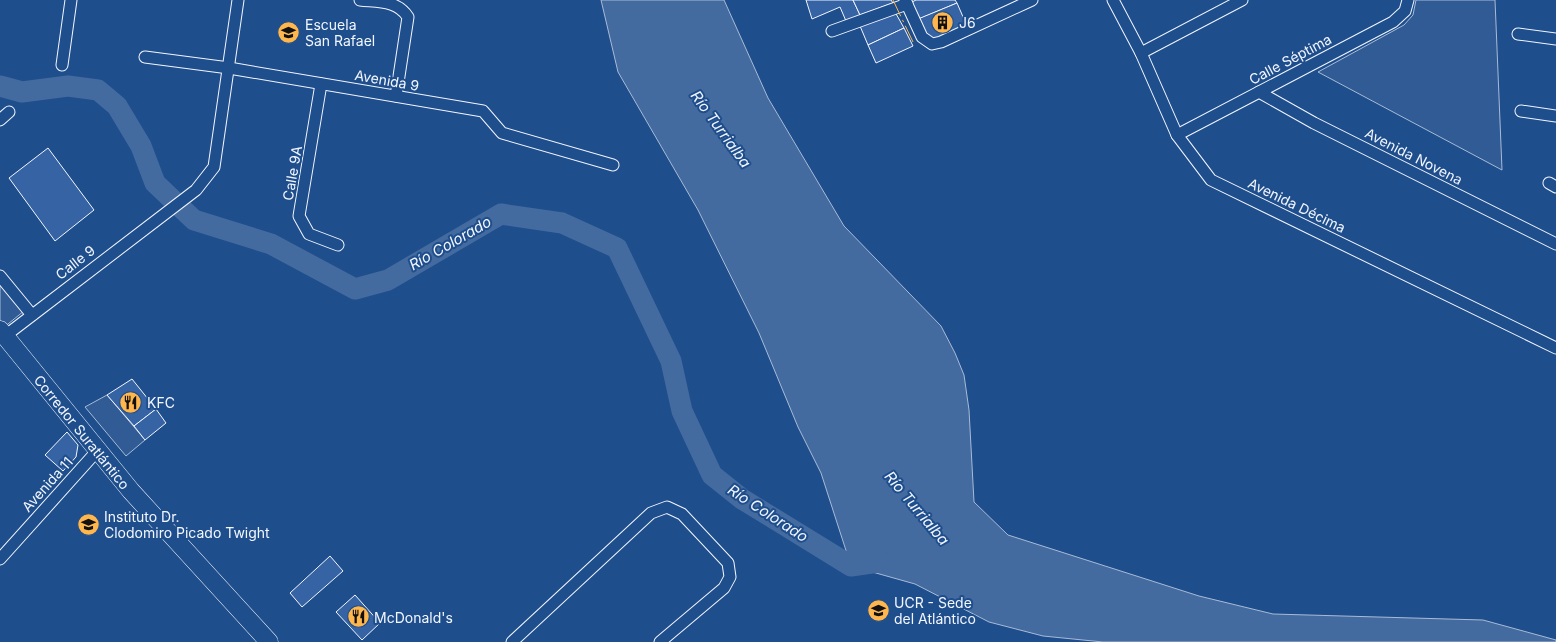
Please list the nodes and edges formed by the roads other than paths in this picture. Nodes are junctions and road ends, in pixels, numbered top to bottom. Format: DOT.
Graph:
graph roads {
  1 [pos="71,0"];
  2 [pos="238,0"];
  3 [pos="360,0"];
  4 [pos="1032,0"];
  5 [pos="1113,0"];
  6 [pos="1242,0"];
  7 [pos="1408,0"];
  8 [pos="906,2"];
  9 [pos="1009,4"];
  10 [pos="832,31"];
  11 [pos="1518,34"];
  12 [pos="1556,39"];
  13 [pos="1141,53"];
  14 [pos="145,57"];
  15 [pos="62,66"];
  16 [pos="229,68"];
  17 [pos="321,84"];
  18 [pos="1260,92"];
  19 [pos="396,96"];
  20 [pos="1521,111"];
  21 [pos="1556,116"];
  22 [pos="1177,135"];
  23 [pos="612,165"];
  24 [pos="1556,244"];
  25 [pos="338,245"];
  26 [pos="0,276"];
  27 [pos="32,315"];
  28 [pos="2,333"];
  29 [pos="1556,348"];
  30 [pos="97,451"];
  31 [pos="0,560"];
  32 [pos="268,642"];
  33 [pos="512,642"];
  34 [pos="660,642"];
  1 -- 15 [label="street"];
  2 -- 16 [label="street"];
  3 -- 19 [label="street"];
  4 -- 9 [label="street"];
  5 -- 13 [label="street, Avenida Décima"];
  6 -- 13 [label="street"];
  7 -- 18 [label="street, Calle Séptima"];
  8 -- 9 [label="street"];
  8 -- 10 [label="street"];
  11 -- 12 [label="street"];
  13 -- 22 [label="street, Avenida Décima"];
  14 -- 16 [label="street, Avenida 9"];
  16 -- 17 [label="street, Avenida 9"];
  16 -- 27 [label="street, Calle 9"];
  17 -- 19 [label="street, Avenida 9"];
  17 -- 25 [label="street, Calle 9A"];
  18 -- 22 [label="street, Calle Séptima"];
  18 -- 24 [label="street, Avenida Novena"];
  19 -- 23 [label="street, Avenida 9"];
  20 -- 21 [label="street"];
  22 -- 29 [label="street, Avenida Décima"];
  26 -- 27 [label="street"];
  27 -- 28 [label="street, Calle 9"];
  28 -- 30 [label="main road, Corredor Suratlántico"];
  30 -- 31 [label="street, Avenida 11"];
  30 -- 32 [label="main road, Corredor Suratlántico"];
  33 -- 34 [label="street"];
}
